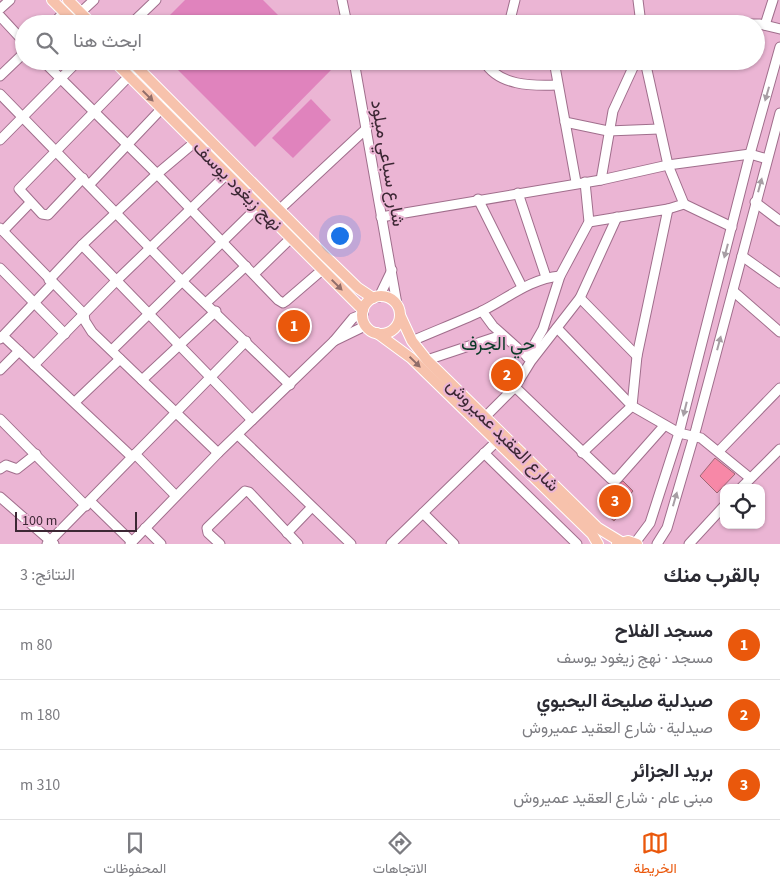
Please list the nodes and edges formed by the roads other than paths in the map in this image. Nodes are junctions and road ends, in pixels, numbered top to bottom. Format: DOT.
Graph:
graph roads {
  1 [pos="10,0"];
  2 [pos="52,0"];
  3 [pos="68,0"];
  4 [pos="94,0"];
  5 [pos="156,0"];
  6 [pos="342,0"];
  7 [pos="515,0"];
  8 [pos="638,0"];
  9 [pos="773,0"];
  10 [pos="0,9"];
  11 [pos="64,12"];
  12 [pos="80,13"];
  13 [pos="61,15"];
  14 [pos="67,15"];
  15 [pos="140,15"];
  16 [pos="345,15"];
  17 [pos="511,15"];
  18 [pos="640,15"];
  19 [pos="0,16"];
  20 [pos="765,25"];
  21 [pos="780,29"];
  22 [pos="15,32"];
  23 [pos="780,47"];
  24 [pos="15,62"];
  25 [pos="52,70"];
  26 [pos="70,70"];
  27 [pos="123,70"];
  28 [pos="132,70"];
  29 [pos="140,70"];
  30 [pos="356,70"];
  31 [pos="492,70"];
  32 [pos="555,70"];
  33 [pos="632,70"];
  34 [pos="647,70"];
  35 [pos="0,76"];
  36 [pos="130,77"];
  37 [pos="61,79"];
  38 [pos="557,85"];
  39 [pos="0,94"];
  40 [pos="170,100"];
  41 [pos="161,109"];
  42 [pos="94,113"];
  43 [pos="780,113"];
  44 [pos="24,118"];
  45 [pos="564,122"];
  46 [pos="367,128"];
  47 [pos="659,129"];
  48 [pos="608,131"];
  49 [pos="0,140"];
  50 [pos="772,141"];
  51 [pos="195,142"];
  52 [pos="127,145"];
  53 [pos="780,147"];
  54 [pos="55,150"];
  55 [pos="750,154"];
  56 [pos="767,159"];
  57 [pos="668,165"];
  58 [pos="157,174"];
  59 [pos="227,174"];
  60 [pos="601,180"];
  61 [pos="86,181"];
  62 [pos="580,182"];
  63 [pos="518,192"];
  64 [pos="267,198"];
  65 [pos="478,199"];
  66 [pos="756,202"];
  67 [pos="30,203"];
  68 [pos="684,204"];
  69 [pos="259,206"];
  70 [pos="191,209"];
  71 [pos="668,209"];
  72 [pos="279,210"];
  73 [pos="115,214"];
  74 [pos="617,216"];
  75 [pos="381,217"];
  76 [pos="780,221"];
  77 [pos="589,222"];
  78 [pos="732,228"];
  79 [pos="1,230"];
  80 [pos="290,239"];
  81 [pos="222,242"];
  82 [pos="82,245"];
  83 [pos="150,248"];
  84 [pos="742,256"];
  85 [pos="246,266"];
  86 [pos="0,268"];
  87 [pos="322,270"];
  88 [pos="392,270"];
  89 [pos="254,274"];
  90 [pos="560,276"];
  91 [pos="546,277"];
  92 [pos="51,281"];
  93 [pos="116,281"];
  94 [pos="183,282"];
  95 [pos="780,283"];
  96 [pos="522,287"];
  97 [pos="733,291"];
  98 [pos="376,297"];
  99 [pos="580,298"];
  100 [pos="207,302"];
  101 [pos="34,303"];
  102 [pos="397,304"];
  103 [pos="216,311"];
  104 [pos="482,311"];
  105 [pos="363,312"];
  106 [pos="84,314"];
  107 [pos="149,314"];
  108 [pos="400,315"];
  109 [pos="365,326"];
  110 [pos="557,328"];
  111 [pos="780,332"];
  112 [pos="377,333"];
  113 [pos="65,334"];
  114 [pos="2,335"];
  115 [pos="502,335"];
  116 [pos="246,341"];
  117 [pos="334,341"];
  118 [pos="412,341"];
  119 [pos="178,344"];
  120 [pos="112,350"];
  121 [pos="19,351"];
  122 [pos="637,356"];
  123 [pos="120,359"];
  124 [pos="529,359"];
  125 [pos="427,360"];
  126 [pos="34,365"];
  127 [pos="0,370"];
  128 [pos="210,377"];
  129 [pos="142,380"];
  130 [pos="290,384"];
  131 [pos="515,387"];
  132 [pos="780,388"];
  133 [pos="75,402"];
  134 [pos="632,406"];
  135 [pos="175,412"];
  136 [pos="485,417"];
  137 [pos="0,420"];
  138 [pos="252,420"];
  139 [pos="664,426"];
  140 [pos="679,433"];
  141 [pos="238,435"];
  142 [pos="694,435"];
  143 [pos="500,438"];
  144 [pos="780,449"];
  145 [pos="719,452"];
  146 [pos="218,453"];
  147 [pos="484,453"];
  148 [pos="582,453"];
  149 [pos="36,454"];
  150 [pos="134,455"];
  151 [pos="0,469"];
  152 [pos="750,478"];
  153 [pos="745,484"];
  154 [pos="176,496"];
  155 [pos="0,497"];
  156 [pos="88,503"];
  157 [pos="312,507"];
  158 [pos="720,510"];
  159 [pos="423,514"];
  160 [pos="145,528"];
  161 [pos="287,533"];
  162 [pos="51,543"];
  163 [pos="131,543"];
  164 [pos="218,543"];
  165 [pos="619,543"];
  166 [pos="161,544"];
  167 [pos="298,544"];
  168 [pos="351,544"];
  169 [pos="391,544"];
  170 [pos="454,544"];
  171 [pos="577,544"];
  172 [pos="598,544"];
  173 [pos="636,544"];
  174 [pos="658,544"];
  175 [pos="689,544"];
  1 -- 10 [label="street"];
  2 -- 11 [label="main road"];
  3 -- 12 [label="main road"];
  4 -- 12 [label="street"];
  5 -- 15 [label="street"];
  6 -- 16 [label="street"];
  7 -- 17 [label="street"];
  8 -- 18 [label="street"];
  9 -- 20 [label="street"];
  11 -- 13 [label="street"];
  11 -- 14 [label="main road"];
  19 -- 22 [label="street"];
  20 -- 21 [label="street"];
  23 -- 55 [label="street, one-way"];
  24 -- 35 [label="street"];
  25 -- 37 [label="street"];
  26 -- 37 [label="street"];
  27 -- 36 [label="main road, نهج زيغود يوسف"];
  28 -- 36 [label="street"];
  29 -- 40 [label="main road, نهج زيغود يوسف"];
  30 -- 46 [label="street, شارع سباعي ميلود"];
  31 -- 38 [label="street"];
  32 -- 38 [label="street"];
  33 -- 48 [label="street"];
  34 -- 47 [label="street"];
  36 -- 41 [label="main road, نهج زيغود يوسف, one-way"];
  36 -- 42 [label="street"];
  37 -- 42 [label="street"];
  37 -- 44 [label="street"];
  38 -- 45 [label="street"];
  39 -- 44 [label="street"];
  40 -- 41 [label="street"];
  40 -- 64 [label="main road, نهج زيغود يوسف"];
  41 -- 51 [label="main road, نهج زيغود يوسف"];
  41 -- 52 [label="street"];
  42 -- 52 [label="street"];
  42 -- 54 [label="street"];
  43 -- 50 [label="street"];
  44 -- 49 [label="street"];
  44 -- 54 [label="street"];
  45 -- 48 [label="street"];
  45 -- 62 [label="street"];
  46 -- 72 [label="street"];
  46 -- 75 [label="street, شارع سباعي ميلود"];
  47 -- 48 [label="street"];
  47 -- 57 [label="street"];
  48 -- 60 [label="street"];
  50 -- 53 [label="street"];
  50 -- 56 [label="street"];
  51 -- 58 [label="street"];
  51 -- 59 [label="main road, نهج زيغود يوسف"];
  52 -- 58 [label="street"];
  52 -- 61 [label="street"];
  54 -- 61 [label="street"];
  54 -- 67 [label="street"];
  55 -- 56 [label="street"];
  55 -- 57 [label="street"];
  55 -- 78 [label="street"];
  66 -- 56 [label="street, one-way"];
  57 -- 60 [label="street"];
  57 -- 68 [label="street"];
  58 -- 70 [label="street"];
  58 -- 73 [label="street"];
  59 -- 69 [label="main road, نهج زيغود يوسف"];
  59 -- 70 [label="street"];
  60 -- 62 [label="street"];
  61 -- 67 [label="street"];
  61 -- 73 [label="street"];
  62 -- 63 [label="street"];
  62 -- 77 [label="street"];
  63 -- 65 [label="street"];
  63 -- 91 [label="street"];
  64 -- 69 [label="street"];
  64 -- 72 [label="main road, نهج زيغود يوسف"];
  65 -- 75 [label="street"];
  65 -- 96 [label="street"];
  66 -- 76 [label="street"];
  66 -- 84 [label="street"];
  67 -- 79 [label="street"];
  68 -- 71 [label="street"];
  68 -- 78 [label="street"];
  69 -- 80 [label="main road, نهج زيغود يوسف"];
  69 -- 81 [label="street"];
  70 -- 81 [label="street"];
  70 -- 83 [label="street"];
  71 -- 74 [label="street"];
  71 -- 122 [label="street"];
  72 -- 98 [label="main road, نهج زيغود يوسف"];
  73 -- 82 [label="street"];
  73 -- 83 [label="street"];
  74 -- 77 [label="street"];
  74 -- 99 [label="street"];
  75 -- 88 [label="street, شارع سباعي ميلود"];
  77 -- 90 [label="street"];
  78 -- 140 [label="street, one-way"];
  79 -- 92 [label="street"];
  80 -- 87 [label="main road, نهج زيغود يوسف"];
  80 -- 89 [label="street"];
  81 -- 85 [label="street"];
  81 -- 94 [label="street"];
  82 -- 92 [label="street"];
  82 -- 93 [label="street"];
  83 -- 93 [label="street"];
  83 -- 94 [label="street"];
  84 -- 95 [label="street"];
  84 -- 97 [label="street"];
  85 -- 89 [label="street"];
  85 -- 100 [label="street"];
  86 -- 101 [label="street"];
  87 -- 89 [label="street"];
  87 -- 105 [label="main road, نهج زيغود يوسف, one-way"];
  88 -- 98 [label="street"];
  88 -- 102 [label="street, شارع سباعي ميلود"];
  90 -- 91 [label="street"];
  90 -- 124 [label="street"];
  91 -- 96 [label="street"];
  92 -- 101 [label="street"];
  92 -- 106 [label="street"];
  93 -- 106 [label="street"];
  93 -- 107 [label="street"];
  94 -- 100 [label="street"];
  94 -- 107 [label="street"];
  96 -- 104 [label="street"];
  97 -- 111 [label="street"];
  142 -- 97 [label="street, one-way"];
  98 -- 102 [label="main road"];
  98 -- 105 [label="main road"];
  99 -- 110 [label="street"];
  99 -- 122 [label="street"];
  100 -- 103 [label="street"];
  101 -- 113 [label="street"];
  101 -- 114 [label="street"];
  102 -- 108 [label="main road"];
  103 -- 116 [label="street"];
  103 -- 119 [label="street"];
  104 -- 115 [label="street"];
  104 -- 118 [label="street"];
  105 -- 109 [label="main road"];
  105 -- 117 [label="street"];
  106 -- 113 [label="street"];
  106 -- 120 [label="street"];
  107 -- 119 [label="street"];
  107 -- 120 [label="street"];
  108 -- 112 [label="main road"];
  108 -- 118 [label="main road, شارع العقيد عميروش"];
  109 -- 112 [label="main road"];
  109 -- 117 [label="street"];
  110 -- 124 [label="street"];
  110 -- 134 [label="street"];
  112 -- 143 [label="main road, شارع العقيد عميروش, one-way"];
  113 -- 126 [label="street"];
  114 -- 121 [label="street"];
  115 -- 124 [label="street"];
  115 -- 125 [label="street"];
  116 -- 128 [label="street"];
  116 -- 130 [label="street"];
  117 -- 130 [label="street"];
  118 -- 125 [label="main road, شارع العقيد عميروش"];
  119 -- 128 [label="street"];
  119 -- 129 [label="street"];
  120 -- 123 [label="street"];
  121 -- 126 [label="street"];
  121 -- 127 [label="street"];
  122 -- 134 [label="street"];
  123 -- 129 [label="street"];
  123 -- 133 [label="street"];
  124 -- 131 [label="street"];
  125 -- 136 [label="main road, شارع العقيد عميروش"];
  126 -- 133 [label="street"];
  128 -- 135 [label="street"];
  128 -- 138 [label="street"];
  129 -- 135 [label="street"];
  130 -- 138 [label="street"];
  131 -- 136 [label="street"];
  131 -- 148 [label="street"];
  132 -- 145 [label="street"];
  133 -- 150 [label="street"];
  134 -- 139 [label="street"];
  134 -- 148 [label="street"];
  135 -- 146 [label="street"];
  135 -- 150 [label="street"];
  136 -- 143 [label="main road, شارع العقيد عميروش"];
  137 -- 149 [label="street"];
  138 -- 141 [label="street"];
  139 -- 140 [label="street"];
  139 -- 148 [label="street"];
  140 -- 142 [label="street"];
  140 -- 173 [label="street"];
  141 -- 146 [label="street"];
  141 -- 157 [label="street"];
  142 -- 145 [label="street"];
  174 -- 142 [label="street, one-way"];
  143 -- 147 [label="street"];
  143 -- 165 [label="main road, شارع العقيد عميروش"];
  143 -- 172 [label="main road, شارع العقيد عميروش"];
  144 -- 152 [label="street"];
  145 -- 152 [label="street"];
  146 -- 154 [label="street"];
  147 -- 159 [label="street"];
  147 -- 171 [label="street"];
  149 -- 151 [label="street"];
  149 -- 156 [label="street"];
  150 -- 154 [label="street"];
  150 -- 156 [label="street"];
  152 -- 153 [label="street"];
  154 -- 160 [label="street"];
  155 -- 162 [label="street"];
  156 -- 162 [label="street"];
  156 -- 163 [label="street"];
  157 -- 161 [label="street"];
  157 -- 168 [label="street"];
  158 -- 175 [label="street"];
  159 -- 169 [label="street"];
  159 -- 170 [label="street"];
  160 -- 163 [label="street"];
  160 -- 166 [label="street"];
  161 -- 164 [label="street"];
  161 -- 167 [label="street"];
  165 -- 173 [label="main road"];
}
